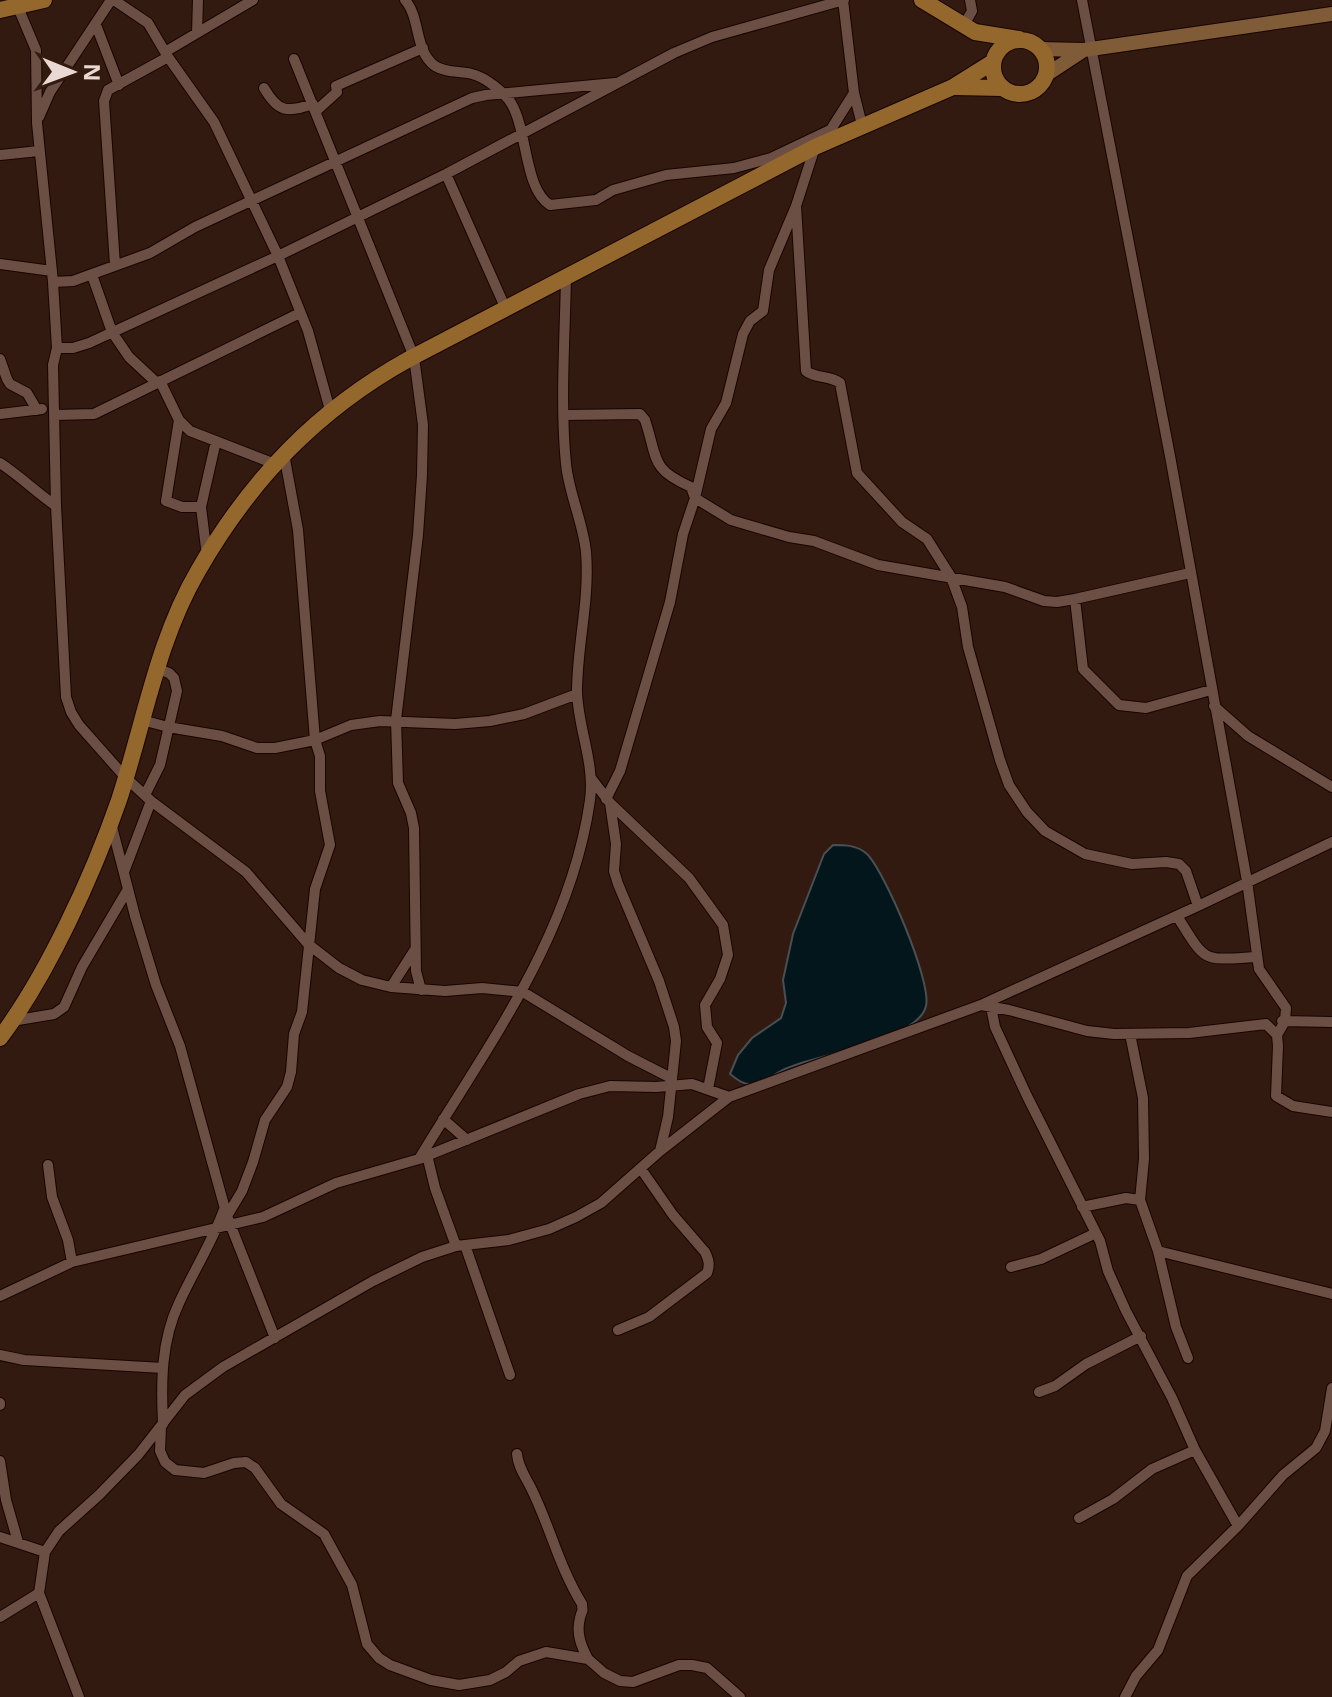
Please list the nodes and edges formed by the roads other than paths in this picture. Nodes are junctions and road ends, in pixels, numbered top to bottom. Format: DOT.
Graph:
graph roads {
  1 [pos="44,0"];
  2 [pos="112,0"];
  3 [pos="198,0"];
  4 [pos="253,0"];
  5 [pos="405,0"];
  6 [pos="844,0"];
  7 [pos="922,0"];
  8 [pos="970,0"];
  9 [pos="1082,0"];
  10 [pos="8,8"];
  11 [pos="1332,14"];
  12 [pos="96,25"];
  13 [pos="970,29"];
  14 [pos="197,33"];
  15 [pos="1022,40"];
  16 [pos="423,48"];
  17 [pos="1040,49"];
  18 [pos="1088,49"];
  19 [pos="166,55"];
  20 [pos="294,59"];
  21 [pos="994,59"];
  22 [pos="1046,75"];
  23 [pos="621,82"];
  24 [pos="119,85"];
  25 [pos="953,87"];
  26 [pos="264,88"];
  27 [pos="1002,88"];
  28 [pos="854,93"];
  29 [pos="503,94"];
  30 [pos="314,107"];
  31 [pos="37,123"];
  32 [pos="862,125"];
  33 [pos="523,134"];
  34 [pos="823,140"];
  35 [pos="39,151"];
  36 [pos="0,155"];
  37 [pos="337,162"];
  38 [pos="446,174"];
  39 [pos="251,202"];
  40 [pos="796,206"];
  41 [pos="358,217"];
  42 [pos="278,256"];
  43 [pos="0,264"];
  44 [pos="115,265"];
  45 [pos="92,275"];
  46 [pos="566,276"];
  47 [pos="53,277"];
  48 [pos="505,307"];
  49 [pos="300,313"];
  50 [pos="112,332"];
  51 [pos="57,348"];
  52 [pos="414,357"];
  53 [pos="0,359"];
  54 [pos="159,382"];
  55 [pos="37,410"];
  56 [pos="330,410"];
  57 [pos="54,412"];
  58 [pos="0,414"];
  59 [pos="565,415"];
  60 [pos="179,420"];
  61 [pos="216,441"];
  62 [pos="279,458"];
  63 [pos="0,463"];
  64 [pos="695,498"];
  65 [pos="56,506"];
  66 [pos="201,507"];
  67 [pos="207,557"];
  68 [pos="1190,573"];
  69 [pos="951,577"];
  70 [pos="1075,599"];
  71 [pos="158,669"];
  72 [pos="1211,690"];
  73 [pos="577,694"];
  74 [pos="1214,706"];
  75 [pos="142,720"];
  76 [pos="396,720"];
  77 [pos="168,727"];
  78 [pos="315,740"];
  79 [pos="125,777"];
  80 [pos="591,778"];
  81 [pos="1332,787"];
  82 [pos="148,797"];
  83 [pos="608,801"];
  84 [pos="110,820"];
  85 [pos="1332,842"];
  86 [pos="124,872"];
  87 [pos="1247,881"];
  88 [pos="128,889"];
  89 [pos="1198,906"];
  90 [pos="1177,916"];
  91 [pos="308,944"];
  92 [pos="415,949"];
  93 [pos="1257,957"];
  94 [pos="391,987"];
  95 [pos="421,990"];
  96 [pos="523,992"];
  97 [pos="986,1006"];
  98 [pos="12,1021"];
  99 [pos="1285,1021"];
  100 [pos="1332,1022"];
  101 [pos="1266,1024"];
  102 [pos="1130,1034"];
  103 [pos="1277,1035"];
  104 [pos="0,1038"];
  105 [pos="671,1082"];
  106 [pos="656,1087"];
  107 [pos="708,1089"];
  108 [pos="729,1097"];
  109 [pos="668,1112"];
  110 [pos="1332,1112"];
  111 [pos="443,1119"];
  112 [pos="685,1132"];
  113 [pos="467,1140"];
  114 [pos="660,1151"];
  115 [pos="423,1157"];
  116 [pos="48,1165"];
  117 [pos="641,1169"];
  118 [pos="1140,1200"];
  119 [pos="1082,1207"];
  120 [pos="228,1216"];
  121 [pos="217,1230"];
  122 [pos="1096,1233"];
  123 [pos="461,1245"];
  124 [pos="1158,1251"];
  125 [pos="72,1262"];
  126 [pos="1011,1267"];
  127 [pos="1332,1294"];
  128 [pos="0,1296"];
  129 [pos="618,1330"];
  130 [pos="1141,1336"];
  131 [pos="275,1338"];
  132 [pos="0,1355"];
  133 [pos="1188,1358"];
  134 [pos="163,1368"];
  135 [pos="510,1375"];
  136 [pos="1332,1388"];
  137 [pos="1039,1392"];
  138 [pos="162,1426"];
  139 [pos="1328,1432"];
  140 [pos="1195,1450"];
  141 [pos="517,1454"];
  142 [pos="0,1461"];
  143 [pos="1079,1518"];
  144 [pos="1238,1526"];
  145 [pos="0,1537"];
  146 [pos="18,1542"];
  147 [pos="45,1552"];
  148 [pos="39,1593"];
  149 [pos="0,1617"];
  150 [pos="588,1659"];
  151 [pos="79,1697"];
  152 [pos="740,1697"];
  153 [pos="1125,1697"];
  1 -- 10 [label="main road"];
  2 -- 12 [label="street"];
  2 -- 19 [label="street"];
  3 -- 14 [label="street"];
  4 -- 14 [label="street"];
  5 -- 16 [label="street"];
  6 -- 23 [label="street"];
  6 -- 28 [label="street"];
  7 -- 13 [label="main road"];
  8 -- 13 [label="street"];
  9 -- 18 [label="street"];
  10 -- 31 [label="street"];
  11 -- 18 [label="main road"];
  12 -- 24 [label="street"];
  12 -- 31 [label="street"];
  13 -- 15 [label="main road"];
  13 -- 21 [label="main road"];
  14 -- 19 [label="street"];
  15 -- 17 [label="main road"];
  15 -- 21 [label="main road"];
  16 -- 29 [label="street"];
  16 -- 30 [label="street"];
  17 -- 18 [label="main road"];
  17 -- 22 [label="main road"];
  18 -- 22 [label="main road"];
  18 -- 68 [label="street"];
  19 -- 24 [label="street"];
  19 -- 39 [label="street"];
  20 -- 30 [label="street"];
  21 -- 25 [label="main road"];
  21 -- 27 [label="main road"];
  22 -- 27 [label="main road"];
  23 -- 29 [label="street"];
  23 -- 33 [label="street"];
  24 -- 44 [label="street"];
  25 -- 27 [label="main road"];
  25 -- 32 [label="main road"];
  26 -- 30 [label="street"];
  28 -- 32 [label="street"];
  28 -- 34 [label="street"];
  29 -- 33 [label="street"];
  29 -- 37 [label="street"];
  30 -- 37 [label="street"];
  31 -- 35 [label="street"];
  32 -- 34 [label="main road"];
  33 -- 34 [label="street"];
  33 -- 38 [label="street"];
  34 -- 40 [label="street"];
  34 -- 46 [label="main road"];
  35 -- 36 [label="street"];
  35 -- 47 [label="street"];
  37 -- 39 [label="street"];
  37 -- 41 [label="street"];
  38 -- 41 [label="street"];
  38 -- 48 [label="street"];
  39 -- 42 [label="street"];
  39 -- 44 [label="street"];
  40 -- 64 [label="street"];
  40 -- 69 [label="street"];
  41 -- 42 [label="street"];
  41 -- 52 [label="street"];
  42 -- 49 [label="street"];
  42 -- 50 [label="street"];
  43 -- 47 [label="street"];
  44 -- 45 [label="street"];
  45 -- 47 [label="street"];
  45 -- 50 [label="street"];
  46 -- 48 [label="main road"];
  46 -- 59 [label="street"];
  47 -- 51 [label="street"];
  48 -- 52 [label="main road"];
  49 -- 54 [label="street"];
  49 -- 56 [label="street"];
  50 -- 51 [label="street"];
  50 -- 54 [label="street"];
  51 -- 57 [label="street"];
  52 -- 56 [label="main road"];
  52 -- 76 [label="street"];
  53 -- 55 [label="street"];
  54 -- 57 [label="street"];
  54 -- 60 [label="street"];
  55 -- 57 [label="street"];
  55 -- 58 [label="street"];
  56 -- 62 [label="main road"];
  57 -- 65 [label="street"];
  59 -- 64 [label="street"];
  59 -- 73 [label="street"];
  60 -- 61 [label="street"];
  60 -- 66 [label="street"];
  61 -- 62 [label="street"];
  61 -- 66 [label="street"];
  62 -- 67 [label="main road"];
  62 -- 78 [label="street"];
  63 -- 65 [label="street"];
  64 -- 69 [label="street"];
  64 -- 83 [label="street"];
  65 -- 79 [label="street"];
  66 -- 67 [label="street"];
  67 -- 71 [label="main road"];
  68 -- 70 [label="street"];
  68 -- 72 [label="street"];
  69 -- 70 [label="street"];
  69 -- 89 [label="street"];
  70 -- 72 [label="street"];
  71 -- 75 [label="main road"];
  71 -- 77 [label="street"];
  72 -- 74 [label="street"];
  73 -- 76 [label="street"];
  73 -- 80 [label="street"];
  74 -- 81 [label="street"];
  74 -- 87 [label="street"];
  75 -- 77 [label="street"];
  75 -- 79 [label="main road"];
  76 -- 78 [label="street"];
  76 -- 92 [label="street"];
  77 -- 78 [label="street"];
  77 -- 82 [label="street"];
  78 -- 91 [label="street"];
  79 -- 82 [label="street"];
  79 -- 84 [label="main road"];
  80 -- 83 [label="street"];
  80 -- 96 [label="street"];
  82 -- 86 [label="street"];
  82 -- 91 [label="street"];
  83 -- 105 [label="street"];
  83 -- 107 [label="street"];
  84 -- 86 [label="street"];
  84 -- 98 [label="main road"];
  85 -- 87 [label="street"];
  86 -- 88 [label="street"];
  87 -- 89 [label="street"];
  87 -- 93 [label="street"];
  88 -- 98 [label="street"];
  88 -- 120 [label="street"];
  89 -- 90 [label="street"];
  90 -- 93 [label="street"];
  90 -- 97 [label="street"];
  91 -- 94 [label="street"];
  91 -- 120 [label="street"];
  92 -- 94 [label="street"];
  92 -- 95 [label="street"];
  93 -- 99 [label="street"];
  94 -- 95 [label="street"];
  95 -- 96 [label="street"];
  96 -- 105 [label="street"];
  96 -- 111 [label="street"];
  97 -- 102 [label="street"];
  97 -- 108 [label="street"];
  97 -- 119 [label="street"];
  98 -- 104 [label="main road"];
  99 -- 100 [label="street"];
  99 -- 101 [label="street"];
  99 -- 103 [label="street"];
  101 -- 102 [label="street"];
  101 -- 103 [label="street"];
  102 -- 118 [label="street"];
  103 -- 110 [label="street"];
  105 -- 106 [label="street"];
  105 -- 107 [label="street"];
  105 -- 109 [label="street"];
  106 -- 109 [label="street"];
  106 -- 113 [label="street"];
  107 -- 108 [label="street"];
  108 -- 112 [label="street"];
  109 -- 112 [label="street"];
  109 -- 114 [label="street"];
  111 -- 113 [label="street"];
  111 -- 115 [label="street"];
  112 -- 114 [label="street"];
  113 -- 115 [label="street"];
  114 -- 117 [label="street"];
  115 -- 120 [label="street"];
  115 -- 123 [label="street"];
  116 -- 125 [label="street"];
  117 -- 123 [label="street"];
  117 -- 129 [label="street"];
  118 -- 119 [label="street"];
  118 -- 124 [label="street"];
  119 -- 122 [label="street"];
  120 -- 121 [label="street"];
  120 -- 121 [label="street"];
  120 -- 131 [label="street"];
  121 -- 125 [label="street"];
  121 -- 134 [label="street"];
  122 -- 126 [label="street"];
  122 -- 130 [label="street"];
  123 -- 131 [label="street"];
  123 -- 135 [label="street"];
  124 -- 127 [label="street"];
  124 -- 133 [label="street"];
  125 -- 128 [label="street"];
  130 -- 137 [label="street"];
  130 -- 140 [label="street"];
  131 -- 138 [label="street"];
  132 -- 134 [label="street"];
  134 -- 138 [label="street"];
  136 -- 139 [label="street"];
  138 -- 147 [label="street"];
  138 -- 150 [label="street"];
  139 -- 144 [label="street"];
  140 -- 143 [label="street"];
  140 -- 144 [label="street"];
  141 -- 150 [label="street"];
  142 -- 146 [label="street"];
  144 -- 153 [label="street"];
  145 -- 146 [label="street"];
  146 -- 147 [label="street"];
  147 -- 148 [label="street"];
  148 -- 149 [label="street"];
  148 -- 151 [label="street"];
  150 -- 152 [label="street"];
}
